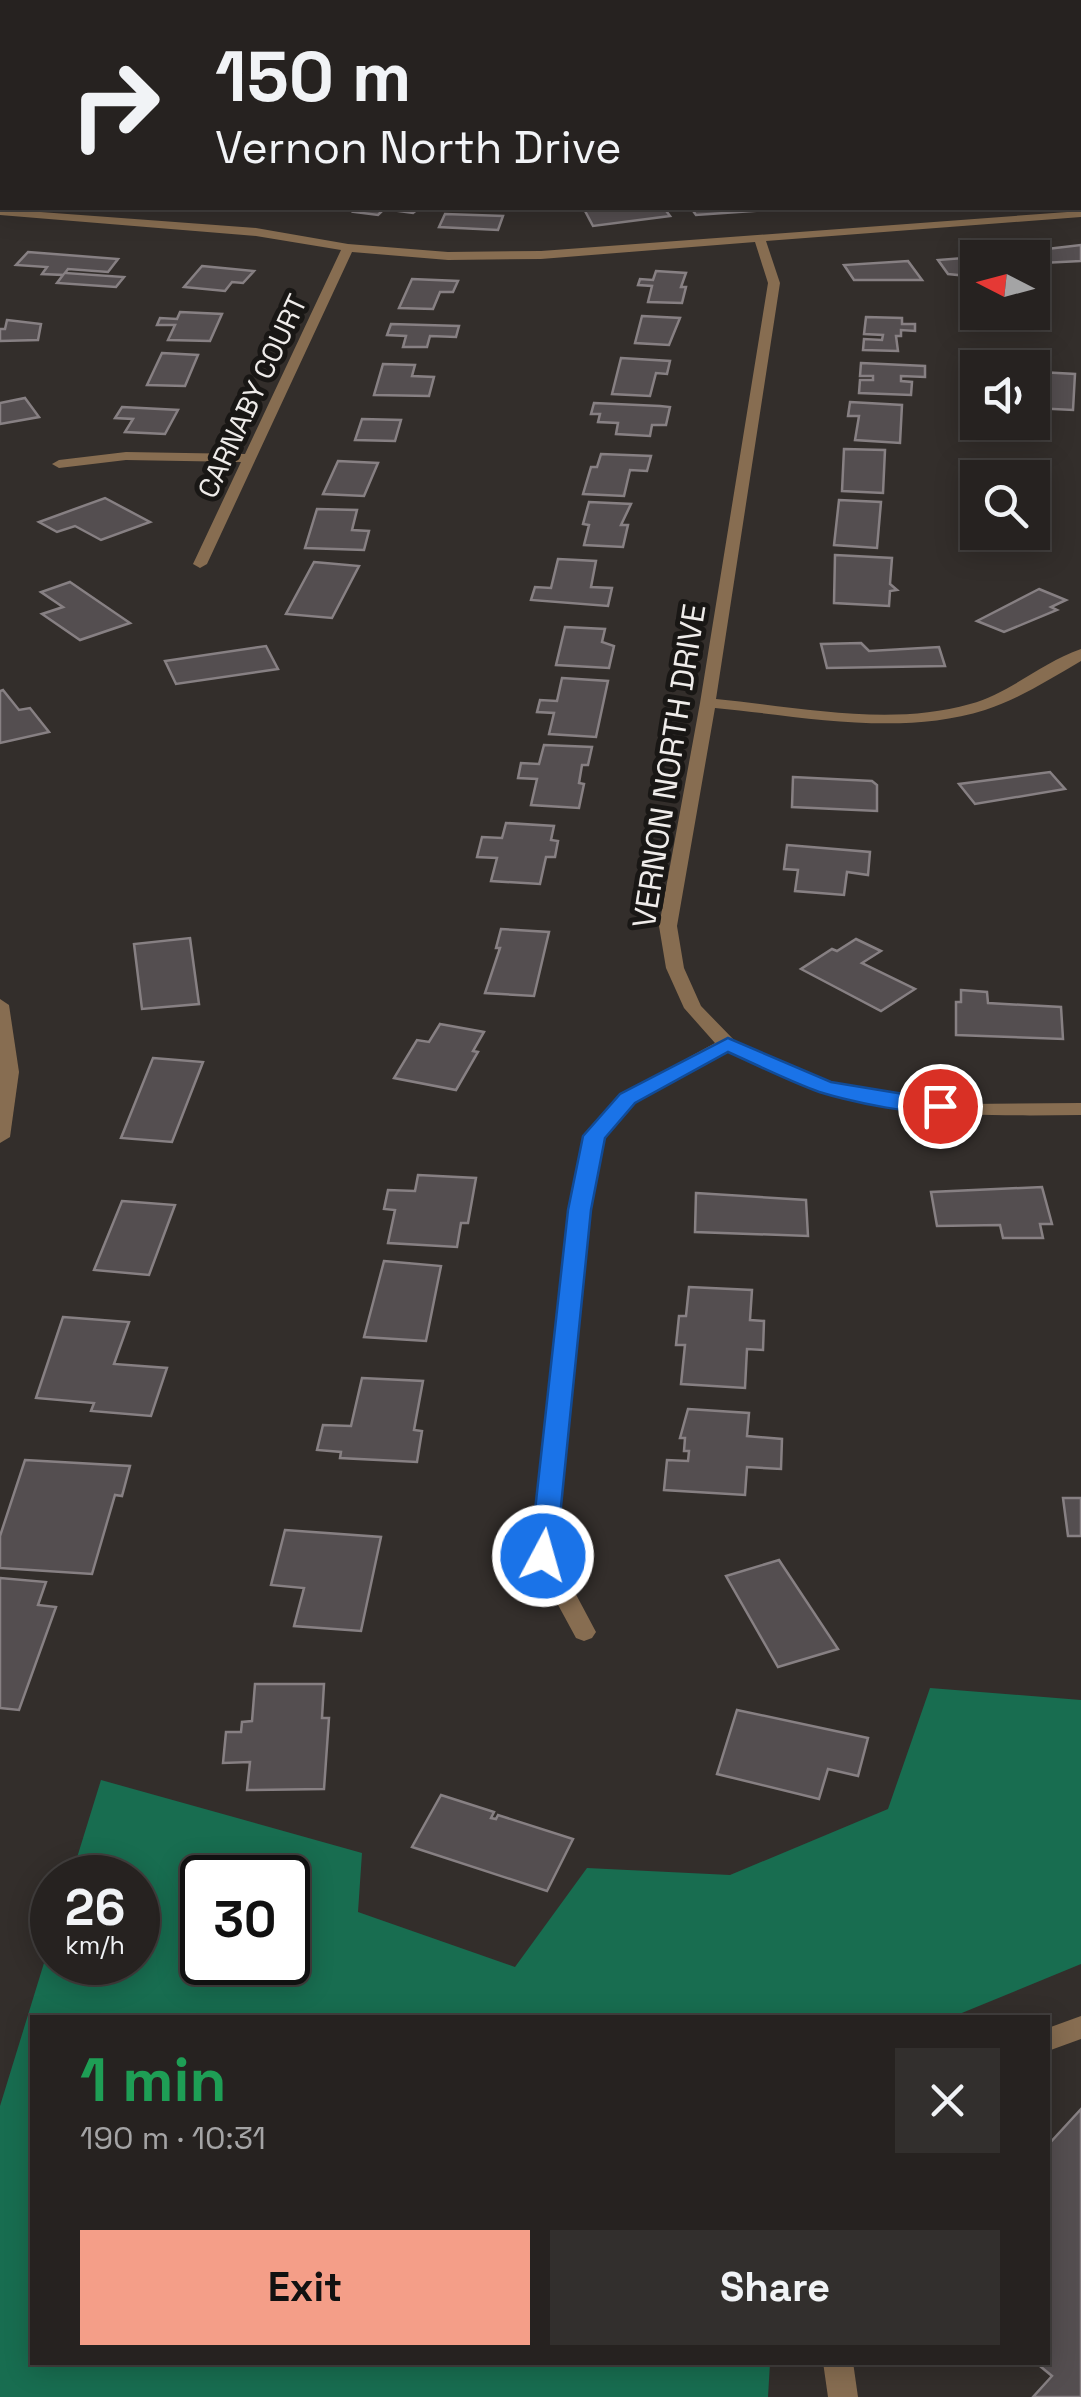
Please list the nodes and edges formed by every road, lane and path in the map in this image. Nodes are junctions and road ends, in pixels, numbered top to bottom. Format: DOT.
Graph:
graph roads {
  1 [pos="0,212"];
  2 [pos="1081,214"];
  3 [pos="760,240"];
  4 [pos="348,248"];
  5 [pos="251,458"];
  6 [pos="59,464"];
  7 [pos="200,564"];
  8 [pos="1081,654"];
  9 [pos="708,703"];
  10 [pos="0,1004"];
  11 [pos="728,1044"];
  12 [pos="1081,1109"];
  13 [pos="0,1137"];
  14 [pos="584,1632"];
  15 [pos="1081,2027"];
  16 [pos="1050,2039"];
  17 [pos="838,2365"];
  18 [pos="843,2397"];
  1 -- 4 [label="street"];
  2 -- 3 [label="street"];
  3 -- 4 [label="street"];
  3 -- 9 [label="street, VERNON NORTH DRIVE"];
  4 -- 5 [label="street, CARNABY COURT"];
  5 -- 6 [label="street"];
  5 -- 7 [label="street, CARNABY COURT"];
  8 -- 9 [label="street"];
  9 -- 11 [label="street, VERNON NORTH DRIVE"];
  10 -- 13 [label="street"];
  11 -- 12 [label="street, VERNON NORTH DRIVE"];
  11 -- 14 [label="street"];
  15 -- 16 [label="street"];
  17 -- 18 [label="street"];
}
